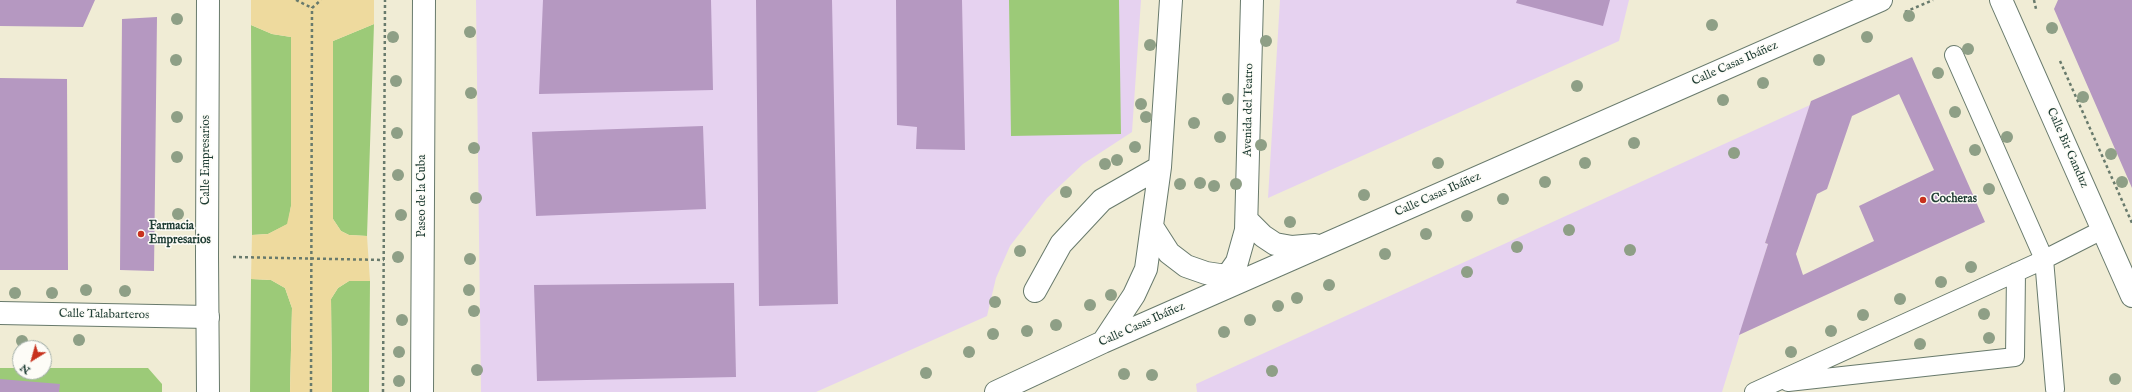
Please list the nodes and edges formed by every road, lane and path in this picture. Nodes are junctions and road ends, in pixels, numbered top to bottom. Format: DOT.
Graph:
graph roads {
  1 [pos="208,0"];
  2 [pos="296,0"];
  3 [pos="321,0"];
  4 [pos="384,0"];
  5 [pos="424,0"];
  6 [pos="1171,0"];
  7 [pos="1252,0"];
  8 [pos="1881,0"];
  9 [pos="2001,0"];
  10 [pos="2034,0"];
  11 [pos="312,8"];
  12 [pos="2036,10"];
  13 [pos="1954,55"];
  14 [pos="2058,57"];
  15 [pos="1160,167"];
  16 [pos="1247,220"];
  17 [pos="2132,223"];
  18 [pos="1153,228"];
  19 [pos="2104,229"];
  20 [pos="1324,245"];
  21 [pos="206,256"];
  22 [pos="311,258"];
  23 [pos="2044,259"];
  24 [pos="384,260"];
  25 [pos="2016,272"];
  26 [pos="1221,285"];
  27 [pos="1035,291"];
  28 [pos="2132,296"];
  29 [pos="0,313"];
  30 [pos="208,317"];
  31 [pos="1103,342"];
  32 [pos="1772,384"];
  33 [pos="2055,389"];
  34 [pos="208,392"];
  35 [pos="311,392"];
  36 [pos="383,392"];
  37 [pos="422,392"];
  38 [pos="996,392"];
  39 [pos="1754,392"];
  1 -- 21 [label="street, Calle Empresarios"];
  2 -- 11 [label="path"];
  3 -- 11 [label="path"];
  4 -- 24 [label="path"];
  5 -- 37 [label="street, Paseo de la Cuba"];
  6 -- 15 [label="street"];
  7 -- 16 [label="street, Avenida del Teatro"];
  8 -- 20 [label="street, Calle Casas Ibáñez"];
  9 -- 19 [label="street, Calle Bir Ganduz"];
  10 -- 12 [label="path"];
  11 -- 22 [label="path"];
  13 -- 23 [label="lane"];
  14 -- 17 [label="path"];
  15 -- 18 [label="street"];
  15 -- 27 [label="street"];
  16 -- 20 [label="street"];
  16 -- 26 [label="street, Avenida del Teatro"];
  18 -- 26 [label="street"];
  18 -- 31 [label="street"];
  19 -- 23 [label="lane"];
  19 -- 28 [label="street, Calle Bir Ganduz"];
  20 -- 26 [label="street, Calle Casas Ibáñez"];
  21 -- 22 [label="path"];
  21 -- 30 [label="street, Calle Empresarios"];
  22 -- 24 [label="path"];
  22 -- 35 [label="path"];
  23 -- 25 [label="lane"];
  23 -- 33 [label="lane"];
  24 -- 36 [label="path"];
  25 -- 32 [label="lane"];
  25 -- 32 [label="lane"];
  26 -- 31 [label="street, Calle Casas Ibáñez"];
  29 -- 30 [label="street, Calle Talabarteros"];
  30 -- 34 [label="street, Calle Empresarios"];
  31 -- 38 [label="street, Calle Casas Ibáñez"];
  32 -- 39 [label="lane"];
}
